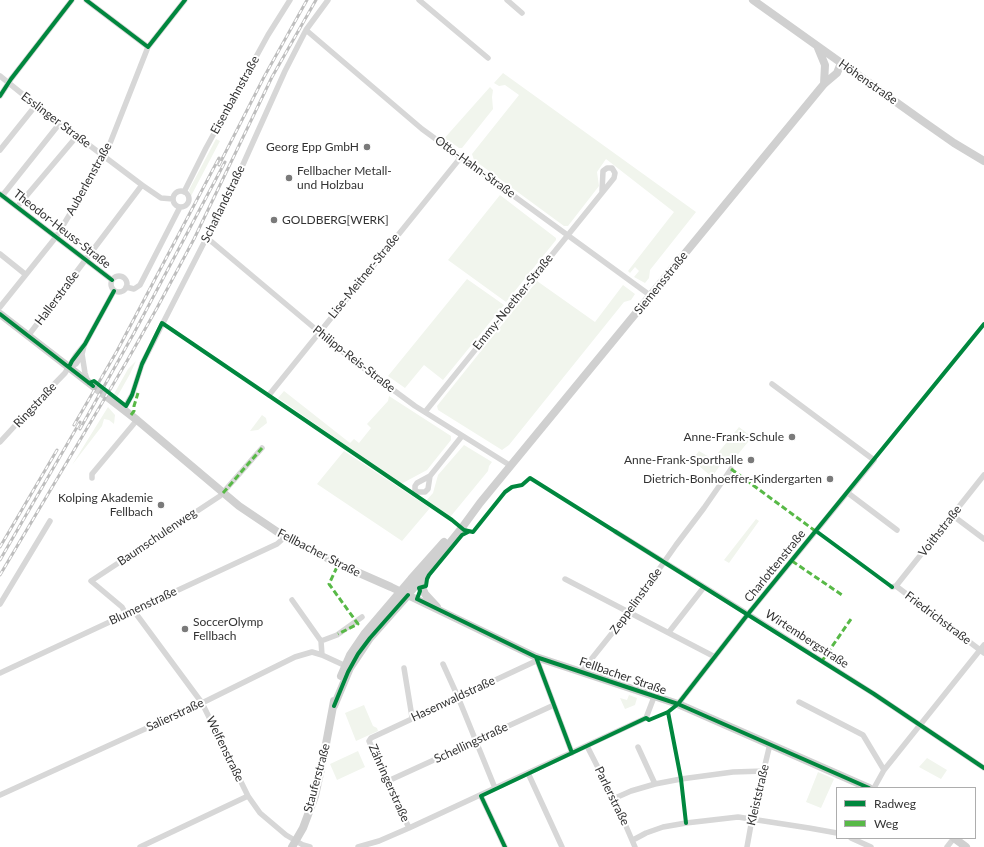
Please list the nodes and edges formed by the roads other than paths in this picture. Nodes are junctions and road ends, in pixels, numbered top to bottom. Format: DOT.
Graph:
graph roads {
  1 [pos="72,0"];
  2 [pos="86,0"];
  3 [pos="185,0"];
  4 [pos="290,0"];
  5 [pos="328,0"];
  6 [pos="419,0"];
  7 [pos="507,0"];
  8 [pos="754,0"];
  9 [pos="522,13"];
  10 [pos="306,30"];
  11 [pos="148,47"];
  12 [pos="818,47"];
  13 [pos="488,58"];
  14 [pos="841,63"];
  15 [pos="0,76"];
  16 [pos="824,80"];
  17 [pos="8,83"];
  18 [pos="0,96"];
  19 [pos="36,105"];
  20 [pos="60,123"];
  21 [pos="77,136"];
  22 [pos="0,150"];
  23 [pos="105,156"];
  24 [pos="461,157"];
  25 [pos="984,161"];
  26 [pos="142,185"];
  27 [pos="184,192"];
  28 [pos="602,192"];
  29 [pos="1,195"];
  30 [pos="173,199"];
  31 [pos="17,207"];
  32 [pos="180,207"];
  33 [pos="567,234"];
  34 [pos="56,237"];
  35 [pos="206,239"];
  36 [pos="0,254"];
  37 [pos="85,260"];
  38 [pos="25,274"];
  39 [pos="112,280"];
  40 [pos="126,287"];
  41 [pos="114,291"];
  42 [pos="651,296"];
  43 [pos="0,307"];
  44 [pos="0,314"];
  45 [pos="318,332"];
  46 [pos="28,336"];
  47 [pos="85,344"];
  48 [pos="82,354"];
  49 [pos="69,367"];
  50 [pos="88,383"];
  51 [pos="772,384"];
  52 [pos="269,395"];
  53 [pos="123,410"];
  54 [pos="425,412"];
  55 [pos="137,420"];
  56 [pos="462,436"];
  57 [pos="0,441"];
  58 [pos="262,448"];
  59 [pos="511,466"];
  60 [pos="731,469"];
  61 [pos="984,475"];
  62 [pos="430,476"];
  63 [pos="92,478"];
  64 [pos="223,493"];
  65 [pos="848,493"];
  66 [pos="480,503"];
  67 [pos="952,515"];
  68 [pos="50,521"];
  69 [pos="897,530"];
  70 [pos="616,532"];
  71 [pos="285,536"];
  72 [pos="984,539"];
  73 [pos="664,562"];
  74 [pos="423,576"];
  75 [pos="565,579"];
  76 [pos="704,587"];
  77 [pos="894,587"];
  78 [pos="404,593"];
  79 [pos="292,600"];
  80 [pos="0,604"];
  81 [pos="440,610"];
  82 [pos="134,611"];
  83 [pos="629,612"];
  84 [pos="126,614"];
  85 [pos="748,614"];
  86 [pos="362,616"];
  87 [pos="669,632"];
  88 [pos="322,641"];
  89 [pos="984,645"];
  90 [pos="982,651"];
  91 [pos="322,654"];
  92 [pos="715,657"];
  93 [pos="536,659"];
  94 [pos="443,664"];
  95 [pos="348,667"];
  96 [pos="404,668"];
  97 [pos="581,672"];
  98 [pos="0,673"];
  99 [pos="458,697"];
  100 [pos="654,697"];
  101 [pos="799,702"];
  102 [pos="202,703"];
  103 [pos="678,704"];
  104 [pos="554,705"];
  105 [pos="412,718"];
  106 [pos="920,724"];
  107 [pos="370,738"];
  108 [pos="476,741"];
  109 [pos="770,744"];
  110 [pos="587,746"];
  111 [pos="638,747"];
  112 [pos="572,753"];
  113 [pos="984,768"];
  114 [pos="884,770"];
  115 [pos="764,771"];
  116 [pos="528,773"];
  117 [pos="388,781"];
  118 [pos="655,784"];
  119 [pos="867,787"];
  120 [pos="875,787"];
  121 [pos="495,788"];
  122 [pos="0,795"];
  123 [pos="248,796"];
  124 [pos="481,796"];
  125 [pos="613,799"];
  126 [pos="752,819"];
  127 [pos="409,828"];
  128 [pos="836,834"];
  129 [pos="853,839"];
  130 [pos="953,839"];
  131 [pos="955,839"];
  132 [pos="632,840"];
  133 [pos="294,844"];
  134 [pos="140,847"];
  135 [pos="310,847"];
  136 [pos="358,847"];
  137 [pos="505,847"];
  138 [pos="562,847"];
  139 [pos="635,847"];
  140 [pos="747,847"];
  141 [pos="871,847"];
  142 [pos="947,847"];
  143 [pos="966,847"];
  1 -- 17 [label="street"];
  2 -- 11 [label="street"];
  3 -- 11 [label="street, Auberlenstraße"];
  4 -- 27 [label="street, Eisenbahnstraße"];
  5 -- 10 [label="street, Schaflandstraße"];
  6 -- 13 [label="street"];
  7 -- 9 [label="street"];
  8 -- 12 [label="main road, Höhenstraße"];
  10 -- 24 [label="street, Otto-Hahn-Straße"];
  10 -- 35 [label="street, Schaflandstraße"];
  11 -- 23 [label="street, Auberlenstraße"];
  12 -- 14 [label="main road, Höhenstraße"];
  12 -- 16 [label="main road"];
  14 -- 16 [label="main road, Siemensstraße"];
  14 -- 25 [label="main road, Höhenstraße"];
  15 -- 17 [label="street, Esslinger Straße"];
  16 -- 42 [label="main road, Siemensstraße"];
  17 -- 18 [label="street"];
  17 -- 19 [label="street, Esslinger Straße"];
  19 -- 20 [label="street, Esslinger Straße"];
  19 -- 22 [label="street"];
  20 -- 21 [label="street, Esslinger Straße"];
  20 -- 29 [label="street"];
  21 -- 23 [label="street, Esslinger Straße"];
  21 -- 31 [label="street"];
  23 -- 26 [label="street, Esslinger Straße"];
  23 -- 34 [label="street, Auberlenstraße"];
  24 -- 33 [label="street, Otto-Hahn-Straße"];
  24 -- 45 [label="street, Lise-Meitner-Straße"];
  26 -- 30 [label="street, Esslinger Straße"];
  26 -- 37 [label="street, Hallerstraße"];
  27 -- 30 [label="street"];
  27 -- 32 [label="street, Eisenbahnstraße"];
  28 -- 33 [label="street, Emmy-Noether-Straße"];
  29 -- 31 [label="street, Theodor-Heuss-Straße"];
  30 -- 32 [label="street"];
  31 -- 34 [label="street, Theodor-Heuss-Straße"];
  32 -- 40 [label="street, Eisenbahnstraße"];
  33 -- 42 [label="street, Otto-Hahn-Straße"];
  33 -- 54 [label="street, Emmy-Noether-Straße"];
  34 -- 37 [label="street, Theodor-Heuss-Straße"];
  34 -- 38 [label="street, Auberlenstraße"];
  35 -- 45 [label="street, Philipp-Reis-Straße"];
  35 -- 53 [label="street, Schaflandstraße"];
  36 -- 38 [label="street"];
  37 -- 39 [label="street, Theodor-Heuss-Straße"];
  37 -- 46 [label="street, Hallerstraße"];
  38 -- 43 [label="street, Auberlenstraße"];
  39 -- 40 [label="street"];
  39 -- 41 [label="street"];
  40 -- 41 [label="street, Eisenbahnstraße"];
  41 -- 47 [label="street"];
  42 -- 59 [label="main road, Siemensstraße"];
  44 -- 46 [label="main road, Fellbacher Straße"];
  45 -- 52 [label="street, Lise-Meitner-Straße"];
  45 -- 54 [label="street, Philipp-Reis-Straße"];
  46 -- 49 [label="main road, Fellbacher Straße"];
  47 -- 48 [label="street"];
  47 -- 49 [label="street"];
  48 -- 49 [label="street"];
  48 -- 50 [label="street"];
  49 -- 50 [label="main road, Fellbacher Straße"];
  49 -- 57 [label="street, Ringstraße"];
  50 -- 53 [label="main road, Fellbacher Straße"];
  51 -- 65 [label="street, Charlottenstraße"];
  53 -- 55 [label="main road, Fellbacher Straße"];
  54 -- 56 [label="street, Philipp-Reis-Straße"];
  55 -- 63 [label="street"];
  55 -- 64 [label="main road, Fellbacher Straße"];
  56 -- 59 [label="street, Philipp-Reis-Straße"];
  56 -- 62 [label="street"];
  58 -- 64 [label="street, Baumschulenweg"];
  59 -- 66 [label="main road, Siemensstraße"];
  60 -- 73 [label="street, Zeppelinstraße"];
  61 -- 67 [label="street, Voithstraße"];
  64 -- 71 [label="main road, Fellbacher Straße"];
  64 -- 84 [label="street, Baumschulenweg"];
  65 -- 69 [label="street"];
  65 -- 85 [label="street, Charlottenstraße"];
  66 -- 74 [label="main road, Siemensstraße"];
  66 -- 78 [label="main road, Siemensstraße"];
  67 -- 72 [label="street"];
  67 -- 77 [label="street, Voithstraße"];
  68 -- 80 [label="street"];
  70 -- 73 [label="street, Wirtembergstraße"];
  71 -- 78 [label="main road, Fellbacher Straße"];
  71 -- 82 [label="street, Blumenstraße"];
  73 -- 76 [label="street, Wirtembergstraße"];
  73 -- 83 [label="street, Zeppelinstraße"];
  74 -- 78 [label="main road, Siemensstraße"];
  74 -- 81 [label="main road"];
  75 -- 83 [label="street"];
  76 -- 85 [label="street, Wirtembergstraße"];
  76 -- 87 [label="street"];
  77 -- 90 [label="street, Friedrichstraße"];
  78 -- 81 [label="main road, Fellbacher Straße"];
  78 -- 95 [label="main road, Stauferstraße"];
  79 -- 88 [label="street"];
  81 -- 93 [label="main road, Fellbacher Straße"];
  82 -- 84 [label="street, Blumenstraße"];
  82 -- 102 [label="street, Welfenstraße"];
  83 -- 87 [label="street"];
  83 -- 97 [label="street, Zeppelinstraße"];
  84 -- 98 [label="street, Blumenstraße"];
  85 -- 92 [label="street, Charlottenstraße"];
  85 -- 106 [label="street, Wirtembergstraße"];
  86 -- 88 [label="street"];
  87 -- 92 [label="street"];
  88 -- 91 [label="street"];
  89 -- 90 [label="street"];
  90 -- 106 [label="street"];
  91 -- 95 [label="street, Salierstraße"];
  91 -- 102 [label="street, Salierstraße"];
  92 -- 103 [label="street, Charlottenstraße"];
  93 -- 97 [label="main road, Fellbacher Straße"];
  93 -- 99 [label="street, Hasenwaldstraße"];
  93 -- 104 [label="street"];
  94 -- 99 [label="street"];
  95 -- 133 [label="main road, Stauferstraße"];
  96 -- 105 [label="street"];
  97 -- 100 [label="main road, Fellbacher Straße"];
  99 -- 105 [label="street, Hasenwaldstraße"];
  99 -- 108 [label="street"];
  100 -- 103 [label="main road, Fellbacher Straße"];
  100 -- 110 [label="street"];
  101 -- 114 [label="street"];
  102 -- 122 [label="street, Salierstraße"];
  102 -- 123 [label="street, Welfenstraße"];
  103 -- 109 [label="main road, Fellbacher Straße"];
  104 -- 108 [label="street, Schellingstraße"];
  104 -- 112 [label="street"];
  105 -- 107 [label="street, Hasenwaldstraße"];
  106 -- 113 [label="street, Wirtembergstraße"];
  106 -- 114 [label="street"];
  107 -- 117 [label="street, Zähringerstraße"];
  108 -- 117 [label="street, Schellingstraße"];
  108 -- 121 [label="street"];
  109 -- 115 [label="street, Kleiststraße"];
  109 -- 119 [label="main road, Fellbacher Straße"];
  110 -- 112 [label="street"];
  110 -- 125 [label="street, Parlerstraße"];
  111 -- 118 [label="street"];
  112 -- 116 [label="street"];
  114 -- 120 [label="street"];
  115 -- 118 [label="street"];
  115 -- 126 [label="street, Kleiststraße"];
  116 -- 121 [label="street"];
  116 -- 138 [label="street"];
  117 -- 127 [label="street, Zähringerstraße"];
  118 -- 125 [label="street"];
  121 -- 124 [label="street"];
  123 -- 133 [label="street, Welfenstraße"];
  123 -- 134 [label="street"];
  124 -- 127 [label="street"];
  124 -- 137 [label="street"];
  125 -- 132 [label="street, Parlerstraße"];
  126 -- 128 [label="street"];
  126 -- 132 [label="street"];
  126 -- 140 [label="street, Kleiststraße"];
  127 -- 136 [label="street"];
  129 -- 141 [label="street"];
  130 -- 142 [label="street"];
  131 -- 143 [label="main road"];
  132 -- 139 [label="street, Parlerstraße"];
  133 -- 135 [label="street, Welfenstraße"];
}
